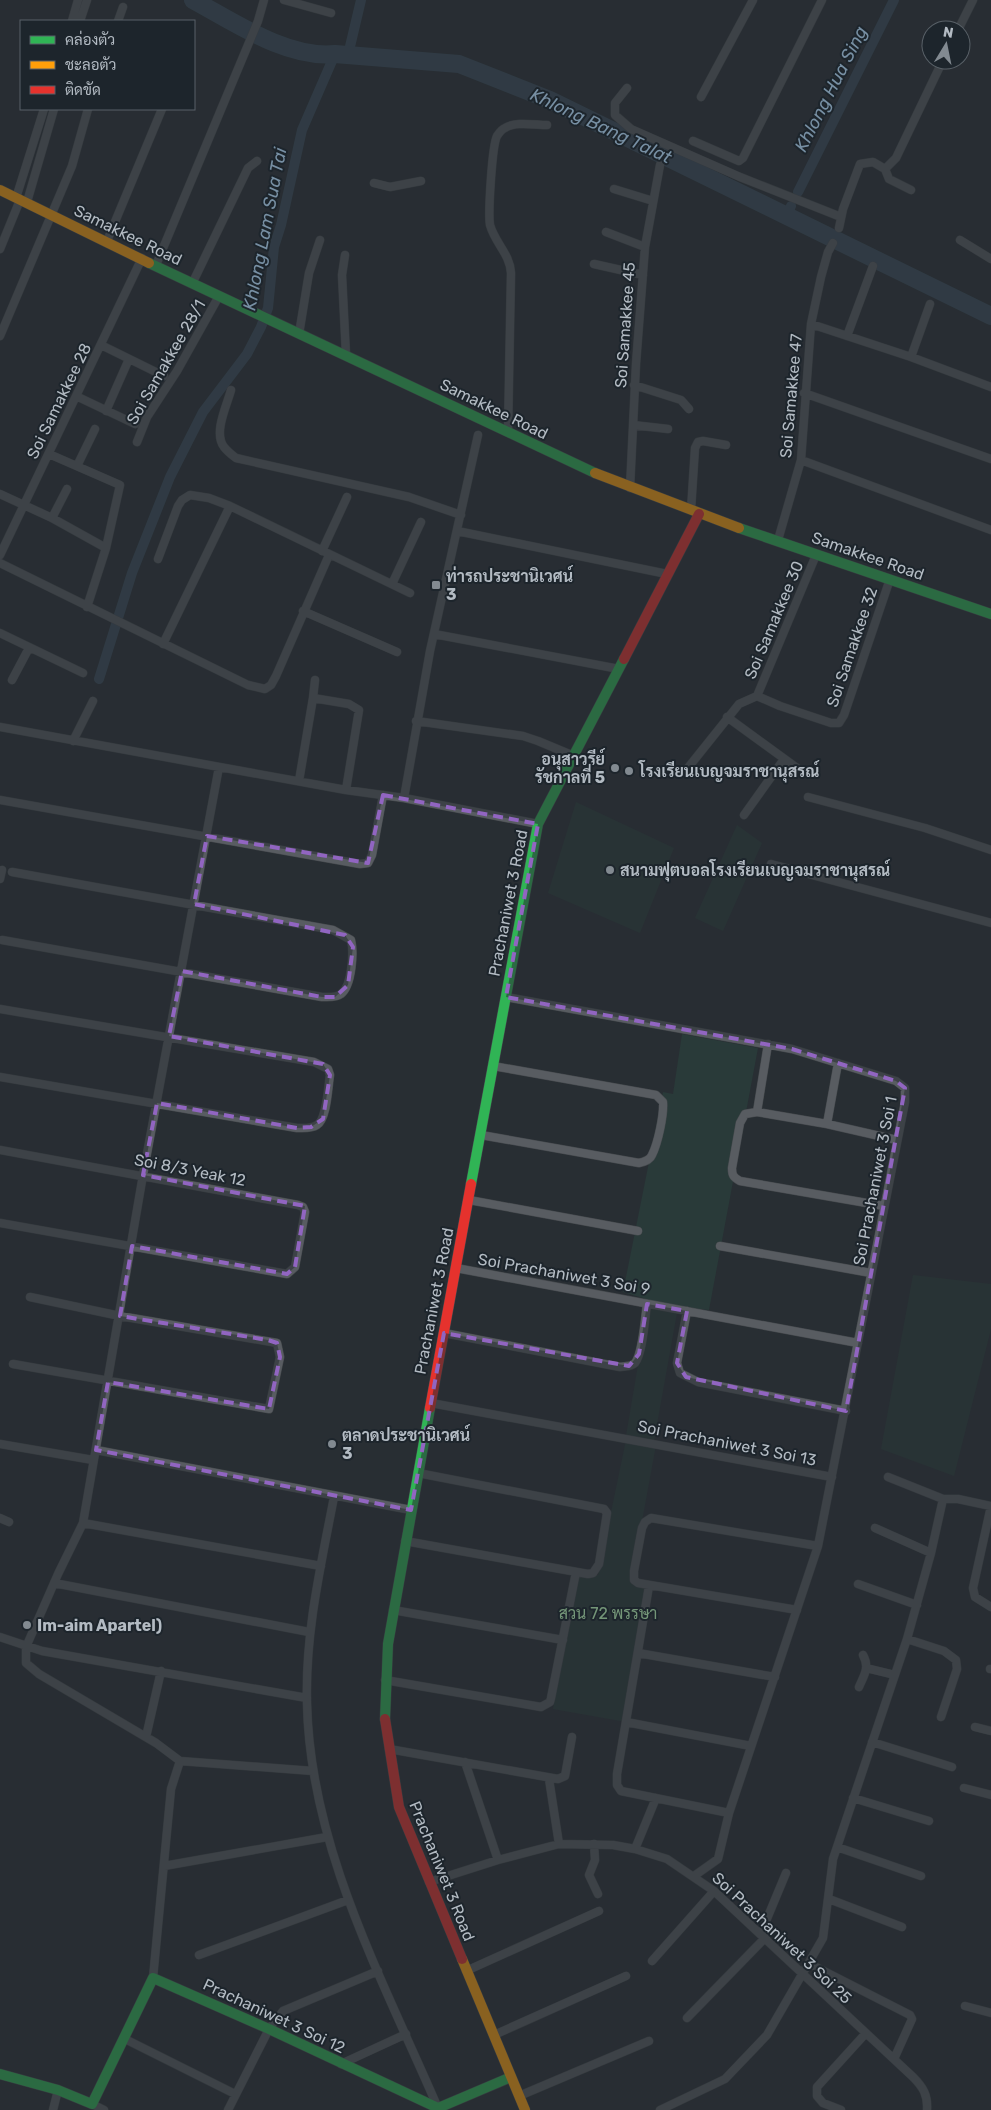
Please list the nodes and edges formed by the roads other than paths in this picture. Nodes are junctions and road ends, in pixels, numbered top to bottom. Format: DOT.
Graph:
graph roads {
  1 [pos="78,0"];
  2 [pos="87,0"];
  3 [pos="264,0"];
  4 [pos="284,0"];
  5 [pos="753,0"];
  6 [pos="822,0"];
  7 [pos="973,0"];
  8 [pos="124,7"];
  9 [pos="331,13"];
  10 [pos="72,20"];
  11 [pos="80,20"];
  12 [pos="118,20"];
  13 [pos="963,20"];
  14 [pos="938,70"];
  15 [pos="627,88"];
  16 [pos="701,98"];
  17 [pos="44,110"];
  18 [pos="54,110"];
  19 [pos="88,110"];
  20 [pos="162,110"];
  21 [pos="547,125"];
  22 [pos="693,142"];
  23 [pos="257,161"];
  24 [pos="660,165"];
  25 [pos="885,169"];
  26 [pos="421,181"];
  27 [pos="374,183"];
  28 [pos="614,189"];
  29 [pos="0,190"];
  30 [pos="911,190"];
  31 [pos="21,200"];
  32 [pos="653,201"];
  33 [pos="50,215"];
  34 [pos="841,217"];
  35 [pos="840,228"];
  36 [pos="606,232"];
  37 [pos="320,240"];
  38 [pos="960,240"];
  39 [pos="106,241"];
  40 [pos="833,243"];
  41 [pos="645,247"];
  42 [pos="0,249"];
  43 [pos="345,255"];
  44 [pos="142,258"];
  45 [pos="991,259"];
  46 [pos="594,264"];
  47 [pos="156,265"];
  48 [pos="873,266"];
  49 [pos="642,275"];
  50 [pos="192,284"];
  51 [pos="219,296"];
  52 [pos="930,304"];
  53 [pos="811,324"];
  54 [pos="299,334"];
  55 [pos="0,336"];
  56 [pos="847,336"];
  57 [pos="101,345"];
  58 [pos="346,355"];
  59 [pos="910,357"];
  60 [pos="129,359"];
  61 [pos="164,376"];
  62 [pos="634,386"];
  63 [pos="991,387"];
  64 [pos="232,390"];
  65 [pos="804,393"];
  66 [pos="76,396"];
  67 [pos="689,409"];
  68 [pos="106,410"];
  69 [pos="135,424"];
  70 [pos="633,425"];
  71 [pos="95,429"];
  72 [pos="668,429"];
  73 [pos="508,432"];
  74 [pos="478,434"];
  75 [pos="137,442"];
  76 [pos="726,445"];
  77 [pos="49,454"];
  78 [pos="991,459"];
  79 [pos="801,460"];
  80 [pos="77,466"];
  81 [pos="630,488"];
  82 [pos="66,489"];
  83 [pos="0,494"];
  84 [pos="347,497"];
  85 [pos="24,505"];
  86 [pos="230,506"];
  87 [pos="695,512"];
  88 [pos="461,515"];
  89 [pos="52,518"];
  90 [pos="421,522"];
  91 [pos="991,530"];
  92 [pos="457,531"];
  93 [pos="778,540"];
  94 [pos="106,548"];
  95 [pos="326,553"];
  96 [pos="0,555"];
  97 [pos="816,555"];
  98 [pos="158,559"];
  99 [pos="0,563"];
  100 [pos="667,574"];
  101 [pos="890,578"];
  102 [pos="392,584"];
  103 [pos="410,593"];
  104 [pos="87,607"];
  105 [pos="303,611"];
  106 [pos="991,614"];
  107 [pos="0,633"];
  108 [pos="434,634"];
  109 [pos="163,644"];
  110 [pos="29,648"];
  111 [pos="397,652"];
  112 [pos="618,669"];
  113 [pos="84,673"];
  114 [pos="12,680"];
  115 [pos="316,680"];
  116 [pos="757,696"];
  117 [pos="313,698"];
  118 [pos="93,701"];
  119 [pos="727,717"];
  120 [pos="416,720"];
  121 [pos="0,727"];
  122 [pos="73,741"];
  123 [pos="574,756"];
  124 [pos="784,759"];
  125 [pos="219,767"];
  126 [pos="797,768"];
  127 [pos="687,769"];
  128 [pos="300,781"];
  129 [pos="346,790"];
  130 [pos="383,795"];
  131 [pos="404,798"];
  132 [pos="808,798"];
  133 [pos="0,800"];
  134 [pos="744,814"];
  135 [pos="538,824"];
  136 [pos="207,836"];
  137 [pos="991,850"];
  138 [pos="771,864"];
  139 [pos="2,870"];
  140 [pos="12,872"];
  141 [pos="0,879"];
  142 [pos="194,904"];
  143 [pos="991,923"];
  144 [pos="2,940"];
  145 [pos="182,971"];
  146 [pos="506,997"];
  147 [pos="0,1009"];
  148 [pos="169,1036"];
  149 [pos="768,1044"];
  150 [pos="838,1063"];
  151 [pos="493,1066"];
  152 [pos="0,1077"];
  153 [pos="157,1104"];
  154 [pos="757,1112"];
  155 [pos="827,1124"];
  156 [pos="481,1135"];
  157 [pos="897,1140"];
  158 [pos="0,1150"];
  159 [pos="143,1175"];
  160 [pos="469,1200"];
  161 [pos="884,1206"];
  162 [pos="0,1223"];
  163 [pos="638,1231"];
  164 [pos="132,1246"];
  165 [pos="720,1246"];
  166 [pos="456,1268"];
  167 [pos="872,1273"];
  168 [pos="30,1297"];
  169 [pos="647,1304"];
  170 [pos="687,1311"];
  171 [pos="120,1316"];
  172 [pos="444,1333"];
  173 [pos="858,1343"];
  174 [pos="13,1364"];
  175 [pos="108,1382"];
  176 [pos="431,1403"];
  177 [pos="846,1411"];
  178 [pos="0,1444"];
  179 [pos="96,1450"];
  180 [pos="94,1460"];
  181 [pos="418,1473"];
  182 [pos="832,1477"];
  183 [pos="888,1477"];
  184 [pos="334,1497"];
  185 [pos="943,1499"];
  186 [pos="991,1506"];
  187 [pos="411,1510"];
  188 [pos="0,1518"];
  189 [pos="9,1522"];
  190 [pos="83,1523"];
  191 [pos="875,1528"];
  192 [pos="405,1541"];
  193 [pos="818,1546"];
  194 [pos="931,1553"];
  195 [pos="321,1566"];
  196 [pos="576,1572"];
  197 [pos="54,1583"];
  198 [pos="858,1584"];
  199 [pos="649,1586"];
  200 [pos="917,1605"];
  201 [pos="991,1607"];
  202 [pos="393,1610"];
  203 [pos="796,1610"];
  204 [pos="309,1632"];
  205 [pos="0,1636"];
  206 [pos="907,1639"];
  207 [pos="563,1640"];
  208 [pos="26,1647"];
  209 [pos="638,1653"];
  210 [pos="863,1655"];
  211 [pos="866,1668"];
  212 [pos="161,1671"];
  213 [pos="895,1675"];
  214 [pos="775,1677"];
  215 [pos="385,1680"];
  216 [pos="859,1687"];
  217 [pos="307,1698"];
  218 [pos="941,1717"];
  219 [pos="626,1722"];
  220 [pos="976,1727"];
  221 [pos="991,1731"];
  222 [pos="146,1737"];
  223 [pos="572,1737"];
  224 [pos="872,1742"];
  225 [pos="751,1746"];
  226 [pos="389,1749"];
  227 [pos="180,1761"];
  228 [pos="465,1762"];
  229 [pos="952,1767"];
  230 [pos="313,1771"];
  231 [pos="549,1779"];
  232 [pos="964,1788"];
  233 [pos="991,1796"];
  234 [pos="656,1798"];
  235 [pos="853,1798"];
  236 [pos="729,1813"];
  237 [pos="929,1821"];
  238 [pos="327,1837"];
  239 [pos="559,1844"];
  240 [pos="594,1844"];
  241 [pos="837,1847"];
  242 [pos="635,1849"];
  243 [pos="498,1860"];
  244 [pos="164,1866"];
  245 [pos="786,1873"];
  246 [pos="694,1876"];
  247 [pos="921,1876"];
  248 [pos="429,1882"];
  249 [pos="714,1891"];
  250 [pos="598,1894"];
  251 [pos="829,1899"];
  252 [pos="348,1900"];
  253 [pos="599,1911"];
  254 [pos="902,1928"];
  255 [pos="763,1935"];
  256 [pos="199,1955"];
  257 [pos="652,1961"];
  258 [pos="810,1964"];
  259 [pos="378,1971"];
  260 [pos="466,1971"];
  261 [pos="803,1975"];
  262 [pos="626,1976"];
  263 [pos="153,1978"];
  264 [pos="966,2006"];
  265 [pos="991,2013"];
  266 [pos="687,2018"];
  267 [pos="269,2029"];
  268 [pos="866,2033"];
  269 [pos="406,2034"];
  270 [pos="494,2035"];
  271 [pos="125,2039"];
  272 [pos="649,2041"];
  273 [pos="894,2059"];
  274 [pos="341,2064"];
  275 [pos="0,2074"];
  276 [pos="511,2077"];
  277 [pos="58,2090"];
  278 [pos="235,2094"];
  279 [pos="519,2096"];
  280 [pos="92,2104"];
  281 [pos="438,2108"];
  282 [pos="53,2110"];
  283 [pos="104,2110"];
  284 [pos="228,2110"];
  285 [pos="525,2110"];
  286 [pos="660,2110"];
  287 [pos="841,2110"];
  288 [pos="927,2110"];
  1 -- 10 [label="street"];
  2 -- 11 [label="street"];
  3 -- 47 [label="street"];
  4 -- 9 [label="street"];
  5 -- 16 [label="street"];
  6 -- 22 [label="street"];
  7 -- 13 [label="street"];
  8 -- 12 [label="street"];
  14 -- 25 [label="street"];
  15 -- 34 [label="street"];
  17 -- 31 [label="street"];
  18 -- 31 [label="street"];
  19 -- 33 [label="street"];
  20 -- 39 [label="street"];
  21 -- 73 [label="street"];
  23 -- 50 [label="street"];
  24 -- 32 [label="street, Soi Samakkee 45"];
  25 -- 30 [label="street"];
  25 -- 34 [label="street"];
  26 -- 27 [label="street"];
  28 -- 32 [label="street"];
  29 -- 31 [label="street, Samakkee Road"];
  31 -- 33 [label="street, Samakkee Road"];
  31 -- 42 [label="street"];
  32 -- 41 [label="street, Soi Samakkee 45"];
  33 -- 39 [label="street, Samakkee Road"];
  33 -- 55 [label="street"];
  34 -- 35 [label="street"];
  36 -- 41 [label="street"];
  37 -- 54 [label="street"];
  38 -- 45 [label="street"];
  39 -- 44 [label="street, Samakkee Road"];
  40 -- 53 [label="street, Soi Samakkee 47"];
  41 -- 49 [label="street, Soi Samakkee 45"];
  43 -- 58 [label="street"];
  44 -- 47 [label="street, Samakkee Road"];
  44 -- 57 [label="street, Soi Samakkee 28"];
  46 -- 49 [label="street"];
  47 -- 50 [label="street, Samakkee Road"];
  48 -- 56 [label="street"];
  49 -- 62 [label="street, Soi Samakkee 45"];
  50 -- 51 [label="street, Samakkee Road"];
  51 -- 54 [label="street, Samakkee Road"];
  51 -- 75 [label="street, Soi Samakkee 28/1"];
  52 -- 59 [label="street"];
  53 -- 56 [label="street"];
  53 -- 65 [label="street, Soi Samakkee 47"];
  54 -- 58 [label="street, Samakkee Road"];
  56 -- 59 [label="street"];
  57 -- 60 [label="street"];
  57 -- 66 [label="street, Soi Samakkee 28"];
  58 -- 73 [label="street, Samakkee Road"];
  59 -- 63 [label="street"];
  60 -- 61 [label="street"];
  60 -- 68 [label="street"];
  62 -- 67 [label="street"];
  62 -- 70 [label="street, Soi Samakkee 45"];
  64 -- 88 [label="street"];
  65 -- 78 [label="street"];
  65 -- 79 [label="street, Soi Samakkee 47"];
  66 -- 68 [label="street"];
  66 -- 77 [label="street, Soi Samakkee 28"];
  68 -- 69 [label="street"];
  70 -- 72 [label="street"];
  70 -- 81 [label="street, Soi Samakkee 45"];
  71 -- 80 [label="street"];
  73 -- 81 [label="street, Samakkee Road"];
  74 -- 88 [label="street"];
  76 -- 87 [label="street"];
  77 -- 80 [label="street"];
  77 -- 85 [label="street, Soi Samakkee 28"];
  79 -- 91 [label="street"];
  79 -- 93 [label="street, Soi Samakkee 47"];
  80 -- 94 [label="street"];
  81 -- 87 [label="street, Samakkee Road"];
  82 -- 89 [label="street"];
  83 -- 85 [label="street"];
  84 -- 95 [label="street"];
  85 -- 89 [label="street"];
  85 -- 96 [label="street, Soi Samakkee 28"];
  86 -- 95 [label="street"];
  86 -- 98 [label="street"];
  86 -- 109 [label="street"];
  87 -- 93 [label="street, Samakkee Road"];
  87 -- 100 [label="street, Prachaniwet 3 Road"];
  88 -- 92 [label="street"];
  89 -- 94 [label="street"];
  90 -- 102 [label="street"];
  92 -- 100 [label="street"];
  92 -- 108 [label="street"];
  93 -- 97 [label="street, Samakkee Road"];
  94 -- 104 [label="street"];
  95 -- 102 [label="street"];
  95 -- 105 [label="street"];
  97 -- 101 [label="street, Samakkee Road"];
  97 -- 116 [label="street, Soi Samakkee 30"];
  99 -- 104 [label="street"];
  100 -- 112 [label="street, Prachaniwet 3 Road"];
  101 -- 106 [label="street, Samakkee Road"];
  101 -- 116 [label="street, Soi Samakkee 32"];
  102 -- 103 [label="street"];
  104 -- 109 [label="street"];
  105 -- 109 [label="street"];
  105 -- 111 [label="street"];
  107 -- 110 [label="street"];
  108 -- 112 [label="street"];
  108 -- 120 [label="street"];
  110 -- 113 [label="street"];
  110 -- 114 [label="street"];
  112 -- 123 [label="street, Prachaniwet 3 Road"];
  115 -- 117 [label="street"];
  116 -- 119 [label="street"];
  117 -- 128 [label="street"];
  117 -- 129 [label="street"];
  118 -- 122 [label="street"];
  119 -- 124 [label="street"];
  119 -- 127 [label="street"];
  120 -- 123 [label="street"];
  120 -- 131 [label="street"];
  121 -- 122 [label="street"];
  122 -- 125 [label="street"];
  123 -- 135 [label="street, Prachaniwet 3 Road"];
  124 -- 126 [label="street"];
  124 -- 134 [label="street"];
  125 -- 128 [label="street"];
  125 -- 136 [label="street"];
  128 -- 129 [label="street"];
  129 -- 130 [label="street"];
  130 -- 131 [label="street"];
  130 -- 136 [label="street"];
  131 -- 135 [label="street"];
  132 -- 137 [label="street"];
  133 -- 136 [label="street"];
  135 -- 146 [label="street, Prachaniwet 3 Road"];
  136 -- 142 [label="street"];
  138 -- 143 [label="street"];
  139 -- 141 [label="street"];
  140 -- 142 [label="street"];
  142 -- 145 [label="street"];
  142 -- 145 [label="street"];
  144 -- 145 [label="street"];
  145 -- 148 [label="street"];
  146 -- 149 [label="street, Soi Prachaniwet 3 Soi 1"];
  146 -- 151 [label="street, Prachaniwet 3 Road"];
  147 -- 148 [label="street"];
  148 -- 153 [label="street"];
  148 -- 153 [label="street"];
  149 -- 150 [label="street, Soi Prachaniwet 3 Soi 1"];
  149 -- 154 [label="street"];
  150 -- 155 [label="street"];
  150 -- 157 [label="street, Soi Prachaniwet 3 Soi 1"];
  151 -- 156 [label="street, Prachaniwet 3 Road"];
  151 -- 156 [label="street"];
  152 -- 153 [label="street"];
  153 -- 159 [label="street"];
  154 -- 155 [label="street"];
  154 -- 161 [label="street"];
  155 -- 157 [label="street"];
  156 -- 160 [label="street, Prachaniwet 3 Road"];
  157 -- 161 [label="street, Soi Prachaniwet 3 Soi 1"];
  158 -- 159 [label="street, Soi 8/3 Yeak 12"];
  159 -- 164 [label="street"];
  159 -- 164 [label="street, Soi 8/3 Yeak 12"];
  160 -- 163 [label="street"];
  160 -- 166 [label="street, Prachaniwet 3 Road"];
  161 -- 167 [label="street, Soi Prachaniwet 3 Soi 1"];
  162 -- 164 [label="street"];
  164 -- 171 [label="street"];
  165 -- 167 [label="street"];
  166 -- 169 [label="street, Soi Prachaniwet 3 Soi 9"];
  166 -- 172 [label="street, Prachaniwet 3 Road"];
  167 -- 173 [label="street, Soi Prachaniwet 3 Soi 1"];
  168 -- 171 [label="street"];
  169 -- 170 [label="street, Soi Prachaniwet 3 Soi 9"];
  169 -- 172 [label="street"];
  170 -- 173 [label="street, Soi Prachaniwet 3 Soi 9"];
  170 -- 177 [label="street"];
  171 -- 175 [label="street"];
  171 -- 175 [label="street"];
  172 -- 176 [label="street, Prachaniwet 3 Road"];
  173 -- 177 [label="street, Soi Prachaniwet 3 Soi 1"];
  174 -- 175 [label="street"];
  175 -- 179 [label="street"];
  176 -- 181 [label="street, Prachaniwet 3 Road"];
  176 -- 182 [label="street, Soi Prachaniwet 3 Soi 13"];
  177 -- 182 [label="street, Soi Prachaniwet 3 Soi 1"];
  178 -- 180 [label="street"];
  179 -- 180 [label="street"];
  179 -- 184 [label="street"];
  180 -- 190 [label="street"];
  181 -- 187 [label="street, Prachaniwet 3 Road"];
  181 -- 196 [label="street"];
  182 -- 193 [label="street, Soi Prachaniwet 3 Soi 13"];
  183 -- 185 [label="street"];
  184 -- 187 [label="street"];
  184 -- 195 [label="street"];
  185 -- 186 [label="street"];
  185 -- 194 [label="street"];
  186 -- 201 [label="street"];
  187 -- 192 [label="street, Prachaniwet 3 Road"];
  188 -- 189 [label="street"];
  190 -- 195 [label="street"];
  190 -- 197 [label="street"];
  191 -- 194 [label="street"];
  192 -- 196 [label="street"];
  192 -- 202 [label="street, Prachaniwet 3 Road"];
  193 -- 199 [label="street"];
  193 -- 203 [label="street, Soi Prachaniwet 3 Soi 13"];
  194 -- 200 [label="street"];
  195 -- 204 [label="street"];
  196 -- 207 [label="street"];
  197 -- 204 [label="street"];
  197 -- 208 [label="street"];
  198 -- 200 [label="street"];
  199 -- 203 [label="street"];
  199 -- 209 [label="street"];
  200 -- 206 [label="street"];
  202 -- 207 [label="street"];
  202 -- 215 [label="street, Prachaniwet 3 Road"];
  203 -- 214 [label="street, Soi Prachaniwet 3 Soi 13"];
  204 -- 217 [label="street"];
  205 -- 208 [label="street"];
  206 -- 213 [label="street"];
  206 -- 218 [label="street"];
  207 -- 215 [label="street"];
  208 -- 212 [label="street"];
  208 -- 222 [label="street"];
  209 -- 214 [label="street"];
  209 -- 219 [label="street"];
  210 -- 211 [label="street"];
  211 -- 213 [label="street"];
  211 -- 216 [label="street"];
  212 -- 217 [label="street"];
  212 -- 222 [label="street"];
  213 -- 224 [label="street"];
  214 -- 225 [label="street, Soi Prachaniwet 3 Soi 13"];
  215 -- 226 [label="street, Prachaniwet 3 Road"];
  217 -- 230 [label="street"];
  219 -- 225 [label="street"];
  219 -- 234 [label="street"];
  220 -- 221 [label="street"];
  222 -- 227 [label="street"];
  223 -- 231 [label="street"];
  224 -- 229 [label="street"];
  224 -- 235 [label="street"];
  225 -- 236 [label="street, Soi Prachaniwet 3 Soi 13"];
  226 -- 228 [label="street"];
  226 -- 248 [label="street, Prachaniwet 3 Road"];
  227 -- 230 [label="street"];
  227 -- 244 [label="street"];
  228 -- 231 [label="street"];
  228 -- 243 [label="street"];
  230 -- 238 [label="street"];
  231 -- 239 [label="street"];
  232 -- 233 [label="street"];
  234 -- 236 [label="street"];
  234 -- 242 [label="street"];
  235 -- 237 [label="street"];
  235 -- 241 [label="street"];
  236 -- 246 [label="street, Soi Prachaniwet 3 Soi 13"];
  238 -- 244 [label="street"];
  238 -- 252 [label="street"];
  239 -- 240 [label="street, Soi Prachaniwet 3 Soi 25"];
  239 -- 243 [label="street, Soi Prachaniwet 3 Soi 25"];
  240 -- 242 [label="street, Soi Prachaniwet 3 Soi 25"];
  240 -- 250 [label="street"];
  241 -- 247 [label="street"];
  241 -- 251 [label="street"];
  242 -- 246 [label="street, Soi Prachaniwet 3 Soi 25"];
  243 -- 248 [label="street, Soi Prachaniwet 3 Soi 25"];
  244 -- 263 [label="street"];
  245 -- 255 [label="street"];
  246 -- 249 [label="street, Soi Prachaniwet 3 Soi 25"];
  248 -- 260 [label="street, Prachaniwet 3 Road"];
  249 -- 255 [label="street, Soi Prachaniwet 3 Soi 25"];
  249 -- 257 [label="street"];
  251 -- 254 [label="street"];
  251 -- 258 [label="street"];
  252 -- 256 [label="street"];
  252 -- 259 [label="street"];
  253 -- 260 [label="street"];
  255 -- 261 [label="street, Soi Prachaniwet 3 Soi 25"];
  255 -- 266 [label="street"];
  258 -- 261 [label="street"];
  258 -- 273 [label="street"];
  259 -- 267 [label="street"];
  259 -- 269 [label="street"];
  260 -- 270 [label="street, Prachaniwet 3 Road"];
  261 -- 268 [label="street, Soi Prachaniwet 3 Soi 25"];
  261 -- 286 [label="street"];
  262 -- 270 [label="street"];
  263 -- 267 [label="street, Prachaniwet 3 Soi 12"];
  263 -- 271 [label="street"];
  264 -- 265 [label="street"];
  267 -- 274 [label="street, Prachaniwet 3 Soi 12"];
  267 -- 278 [label="street"];
  268 -- 273 [label="street, Soi Prachaniwet 3 Soi 25"];
  268 -- 287 [label="street"];
  269 -- 274 [label="street"];
  269 -- 281 [label="street"];
  270 -- 276 [label="street, Prachaniwet 3 Road"];
  271 -- 278 [label="street"];
  271 -- 280 [label="street"];
  272 -- 279 [label="street"];
  273 -- 288 [label="street, Soi Prachaniwet 3 Soi 25"];
  274 -- 281 [label="street, Prachaniwet 3 Soi 12"];
  275 -- 277 [label="street"];
  276 -- 279 [label="street, Prachaniwet 3 Road"];
  276 -- 281 [label="street"];
  277 -- 280 [label="street"];
  277 -- 282 [label="street"];
  278 -- 284 [label="street"];
  279 -- 285 [label="street, Prachaniwet 3 Road"];
  280 -- 283 [label="street"];
}
